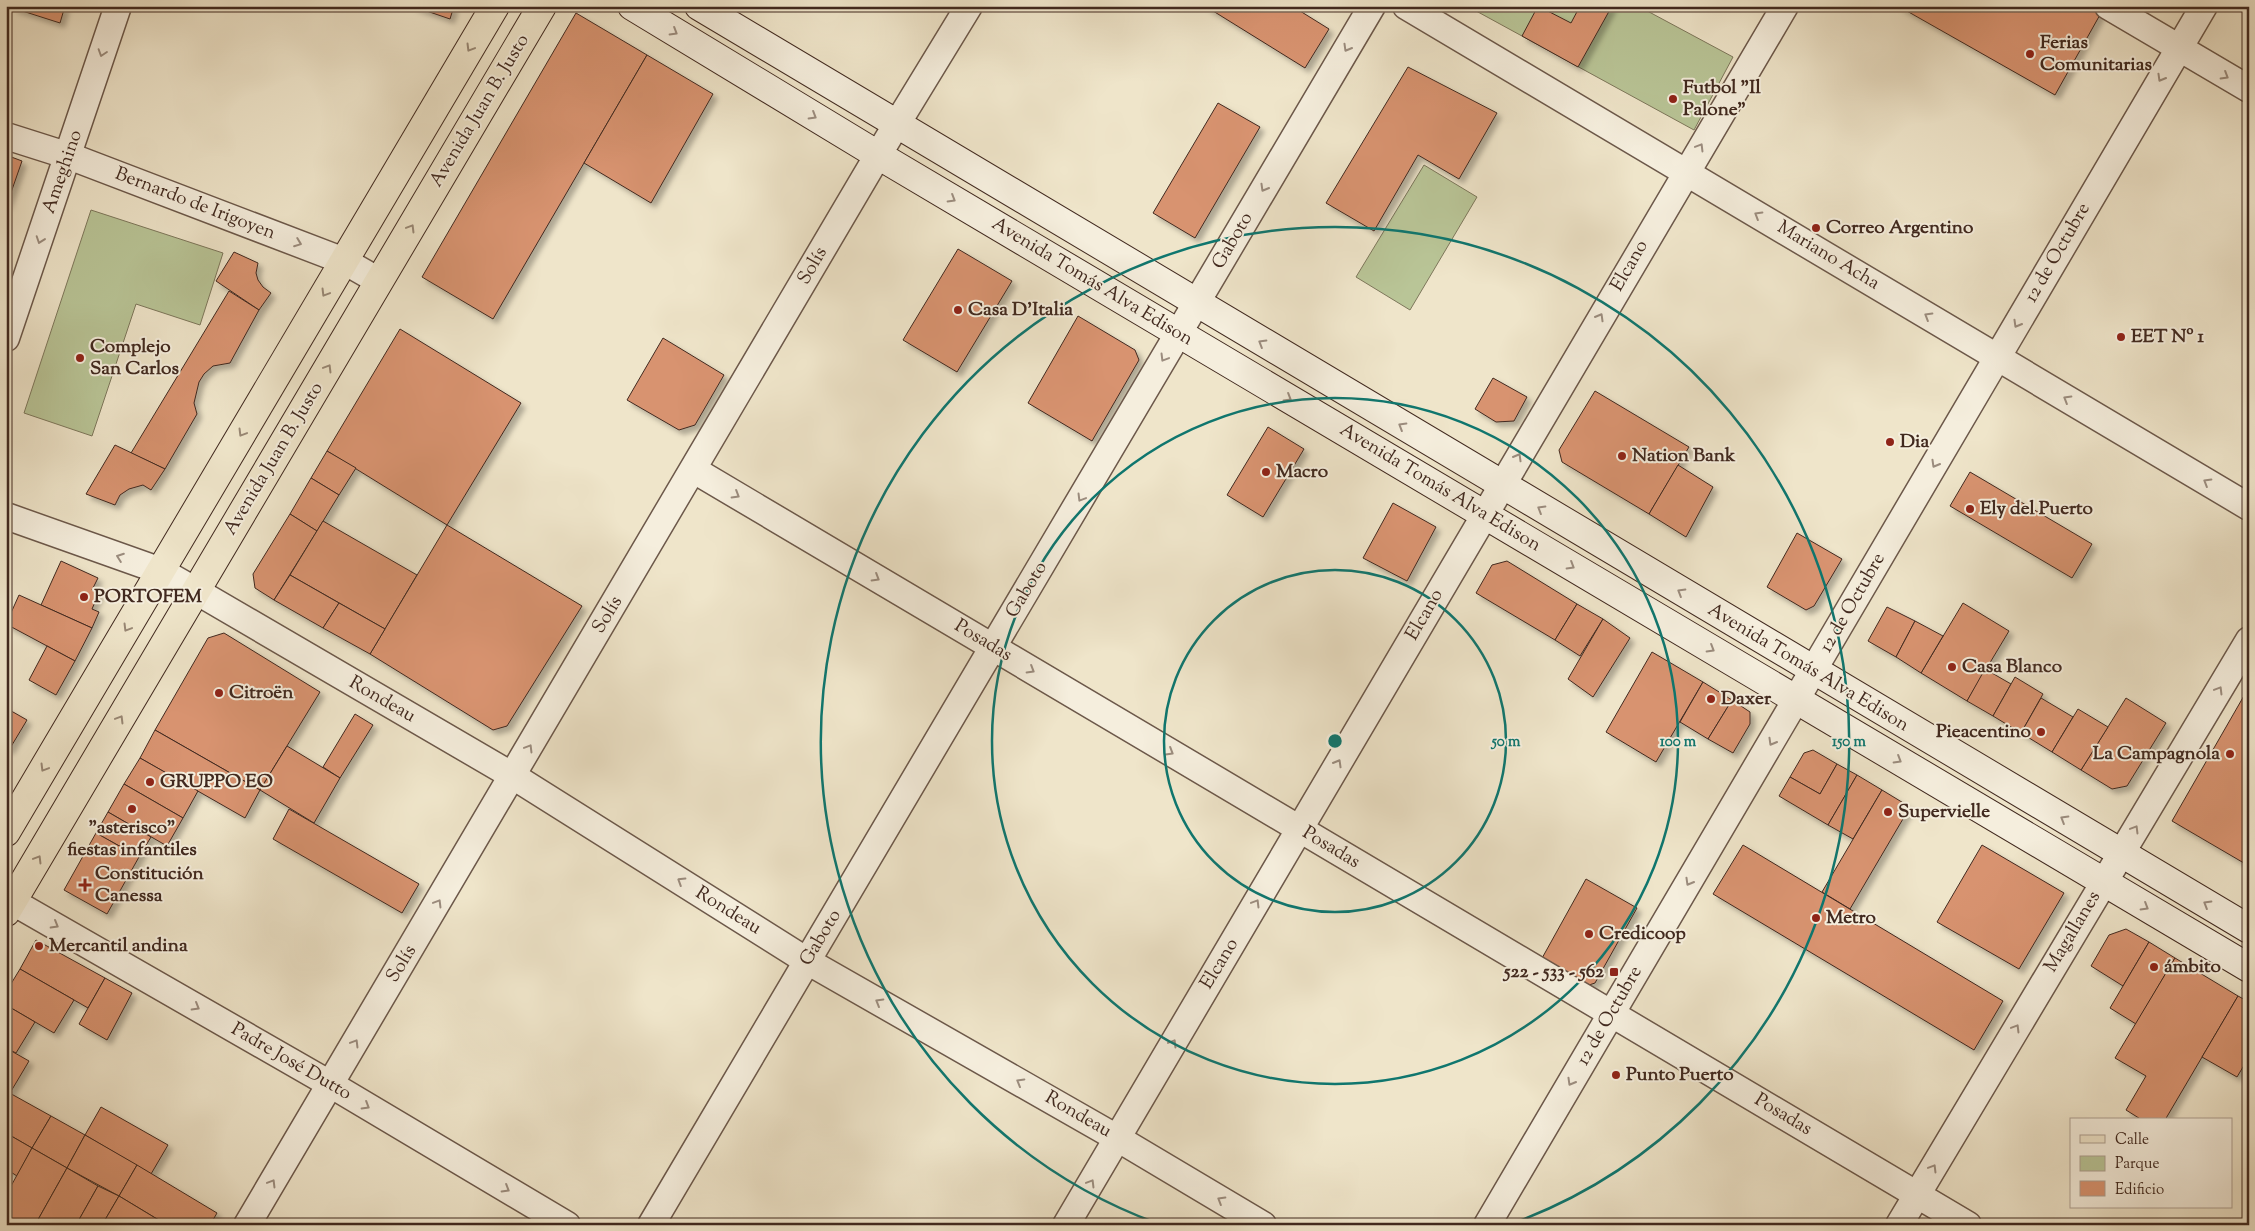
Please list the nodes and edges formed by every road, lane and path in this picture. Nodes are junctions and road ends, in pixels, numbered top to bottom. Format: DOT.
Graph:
graph roads {
  1 [pos="118,6"];
  2 [pos="495,6"];
  3 [pos="542,6"];
  4 [pos="632,6"];
  5 [pos="699,6"];
  6 [pos="969,6"];
  7 [pos="1372,6"];
  8 [pos="1406,6"];
  9 [pos="1785,6"];
  10 [pos="2108,6"];
  11 [pos="2204,6"];
  12 [pos="2179,48"];
  13 [pos="2249,90"];
  14 [pos="896,126"];
  15 [pos="6,136"];
  16 [pos="878,155"];
  17 [pos="69,156"];
  18 [pos="1685,172"];
  19 [pos="344,261"];
  20 [pos="380,281"];
  21 [pos="1196,304"];
  22 [pos="1179,333"];
  23 [pos="6,338"];
  24 [pos="1998,357"];
  25 [pos="694,470"];
  26 [pos="1501,485"];
  27 [pos="2249,507"];
  28 [pos="1484,514"];
  29 [pos="6,516"];
  30 [pos="161,571"];
  31 [pos="196,591"];
  32 [pos="2249,640"];
  33 [pos="993,647"];
  34 [pos="1813,671"];
  35 [pos="1796,700"];
  36 [pos="513,776"];
  37 [pos="1300,829"];
  38 [pos="6,832"];
  39 [pos="2121,853"];
  40 [pos="2104,882"];
  41 [pos="8,904"];
  42 [pos="2249,929"];
  43 [pos="808,961"];
  44 [pos="2249,968"];
  45 [pos="1612,1014"];
  46 [pos="330,1084"];
  47 [pos="1117,1138"];
  48 [pos="1917,1194"];
  49 [pos="247,1225"];
  50 [pos="567,1225"];
  51 [pos="651,1225"];
  52 [pos="1066,1225"];
  53 [pos="1263,1225"];
  54 [pos="1487,1225"];
  55 [pos="1899,1225"];
  56 [pos="1968,1225"];
  1 -- 17 [label="street, Ameghino, one-way"];
  2 -- 19 [label="main road, one-way"];
  20 -- 3 [label="main road, Avenida Juan B. Justo, one-way"];
  4 -- 16 [label="main road, Avenida Tomás Alva Edison, one-way"];
  5 -- 14 [label="main road, Avenida Tomás Alva Edison"];
  6 -- 14 [label="street, Solís"];
  7 -- 21 [label="street, Gaboto, one-way"];
  8 -- 18 [label="street, Mariano Acha"];
  18 -- 9 [label="street, Elcano, one-way"];
  10 -- 12 [label="street"];
  11 -- 12 [label="street, 12 de Octubre"];
  12 -- 13 [label="street, one-way"];
  12 -- 24 [label="street, 12 de Octubre, one-way"];
  14 -- 16 [label="street, Solís"];
  14 -- 21 [label="main road, Avenida Tomás Alva Edison"];
  15 -- 17 [label="street, Bernardo de Irigoyen"];
  16 -- 22 [label="main road, Avenida Tomás Alva Edison, one-way"];
  16 -- 25 [label="street, Solís"];
  17 -- 19 [label="street, Bernardo de Irigoyen, one-way"];
  17 -- 23 [label="street, Ameghino, one-way"];
  24 -- 18 [label="street, Mariano Acha, one-way"];
  26 -- 18 [label="street, Elcano, one-way"];
  19 -- 20 [label="street, Bernardo de Irigoyen"];
  19 -- 30 [label="main road, one-way"];
  31 -- 20 [label="main road, Avenida Juan B. Justo, one-way"];
  21 -- 22 [label="street, Gaboto"];
  26 -- 21 [label="main road, Avenida Tomás Alva Edison, one-way"];
  22 -- 28 [label="main road, Avenida Tomás Alva Edison, one-way"];
  22 -- 33 [label="street, Gaboto, one-way"];
  27 -- 24 [label="street, Mariano Acha, one-way"];
  24 -- 34 [label="street, 12 de Octubre, one-way"];
  25 -- 33 [label="street, Posadas, one-way"];
  36 -- 25 [label="street, Solís, one-way"];
  26 -- 28 [label="street, Elcano"];
  34 -- 26 [label="main road, Avenida Tomás Alva Edison, one-way"];
  28 -- 35 [label="main road, Avenida Tomás Alva Edison, one-way"];
  37 -- 28 [label="street, Elcano, one-way"];
  30 -- 29 [label="street, Rondeau, one-way"];
  30 -- 31 [label="street, Rondeau"];
  30 -- 38 [label="main road, one-way"];
  31 -- 36 [label="street, Rondeau"];
  41 -- 31 [label="main road, Avenida Juan B. Justo, one-way"];
  39 -- 32 [label="street, Magallanes, one-way"];
  33 -- 37 [label="street, Posadas, one-way"];
  33 -- 43 [label="street, Gaboto"];
  34 -- 35 [label="street, 12 de Octubre"];
  39 -- 34 [label="main road, Avenida Tomás Alva Edison, one-way"];
  35 -- 40 [label="main road, Avenida Tomás Alva Edison, one-way"];
  35 -- 45 [label="street, 12 de Octubre, one-way"];
  43 -- 36 [label="street, Rondeau, one-way"];
  46 -- 36 [label="street, Solís, one-way"];
  37 -- 45 [label="street, Posadas"];
  47 -- 37 [label="street, Elcano, one-way"];
  39 -- 40 [label="street, Magallanes"];
  42 -- 39 [label="main road, Avenida Tomás Alva Edison, one-way"];
  40 -- 44 [label="main road, Avenida Tomás Alva Edison, one-way"];
  48 -- 40 [label="street, Magallanes, one-way"];
  41 -- 46 [label="street, Padre José Dutto, one-way"];
  47 -- 43 [label="street, Rondeau, one-way"];
  43 -- 51 [label="street, Gaboto"];
  45 -- 48 [label="street, Posadas"];
  45 -- 54 [label="street, 12 de Octubre, one-way"];
  49 -- 46 [label="street, Solís, one-way"];
  46 -- 50 [label="street, Padre José Dutto, one-way"];
  52 -- 47 [label="street, Elcano, one-way"];
  53 -- 47 [label="street, Rondeau, one-way"];
  48 -- 55 [label="street, Magallanes"];
  48 -- 56 [label="street, Posadas"];
}
